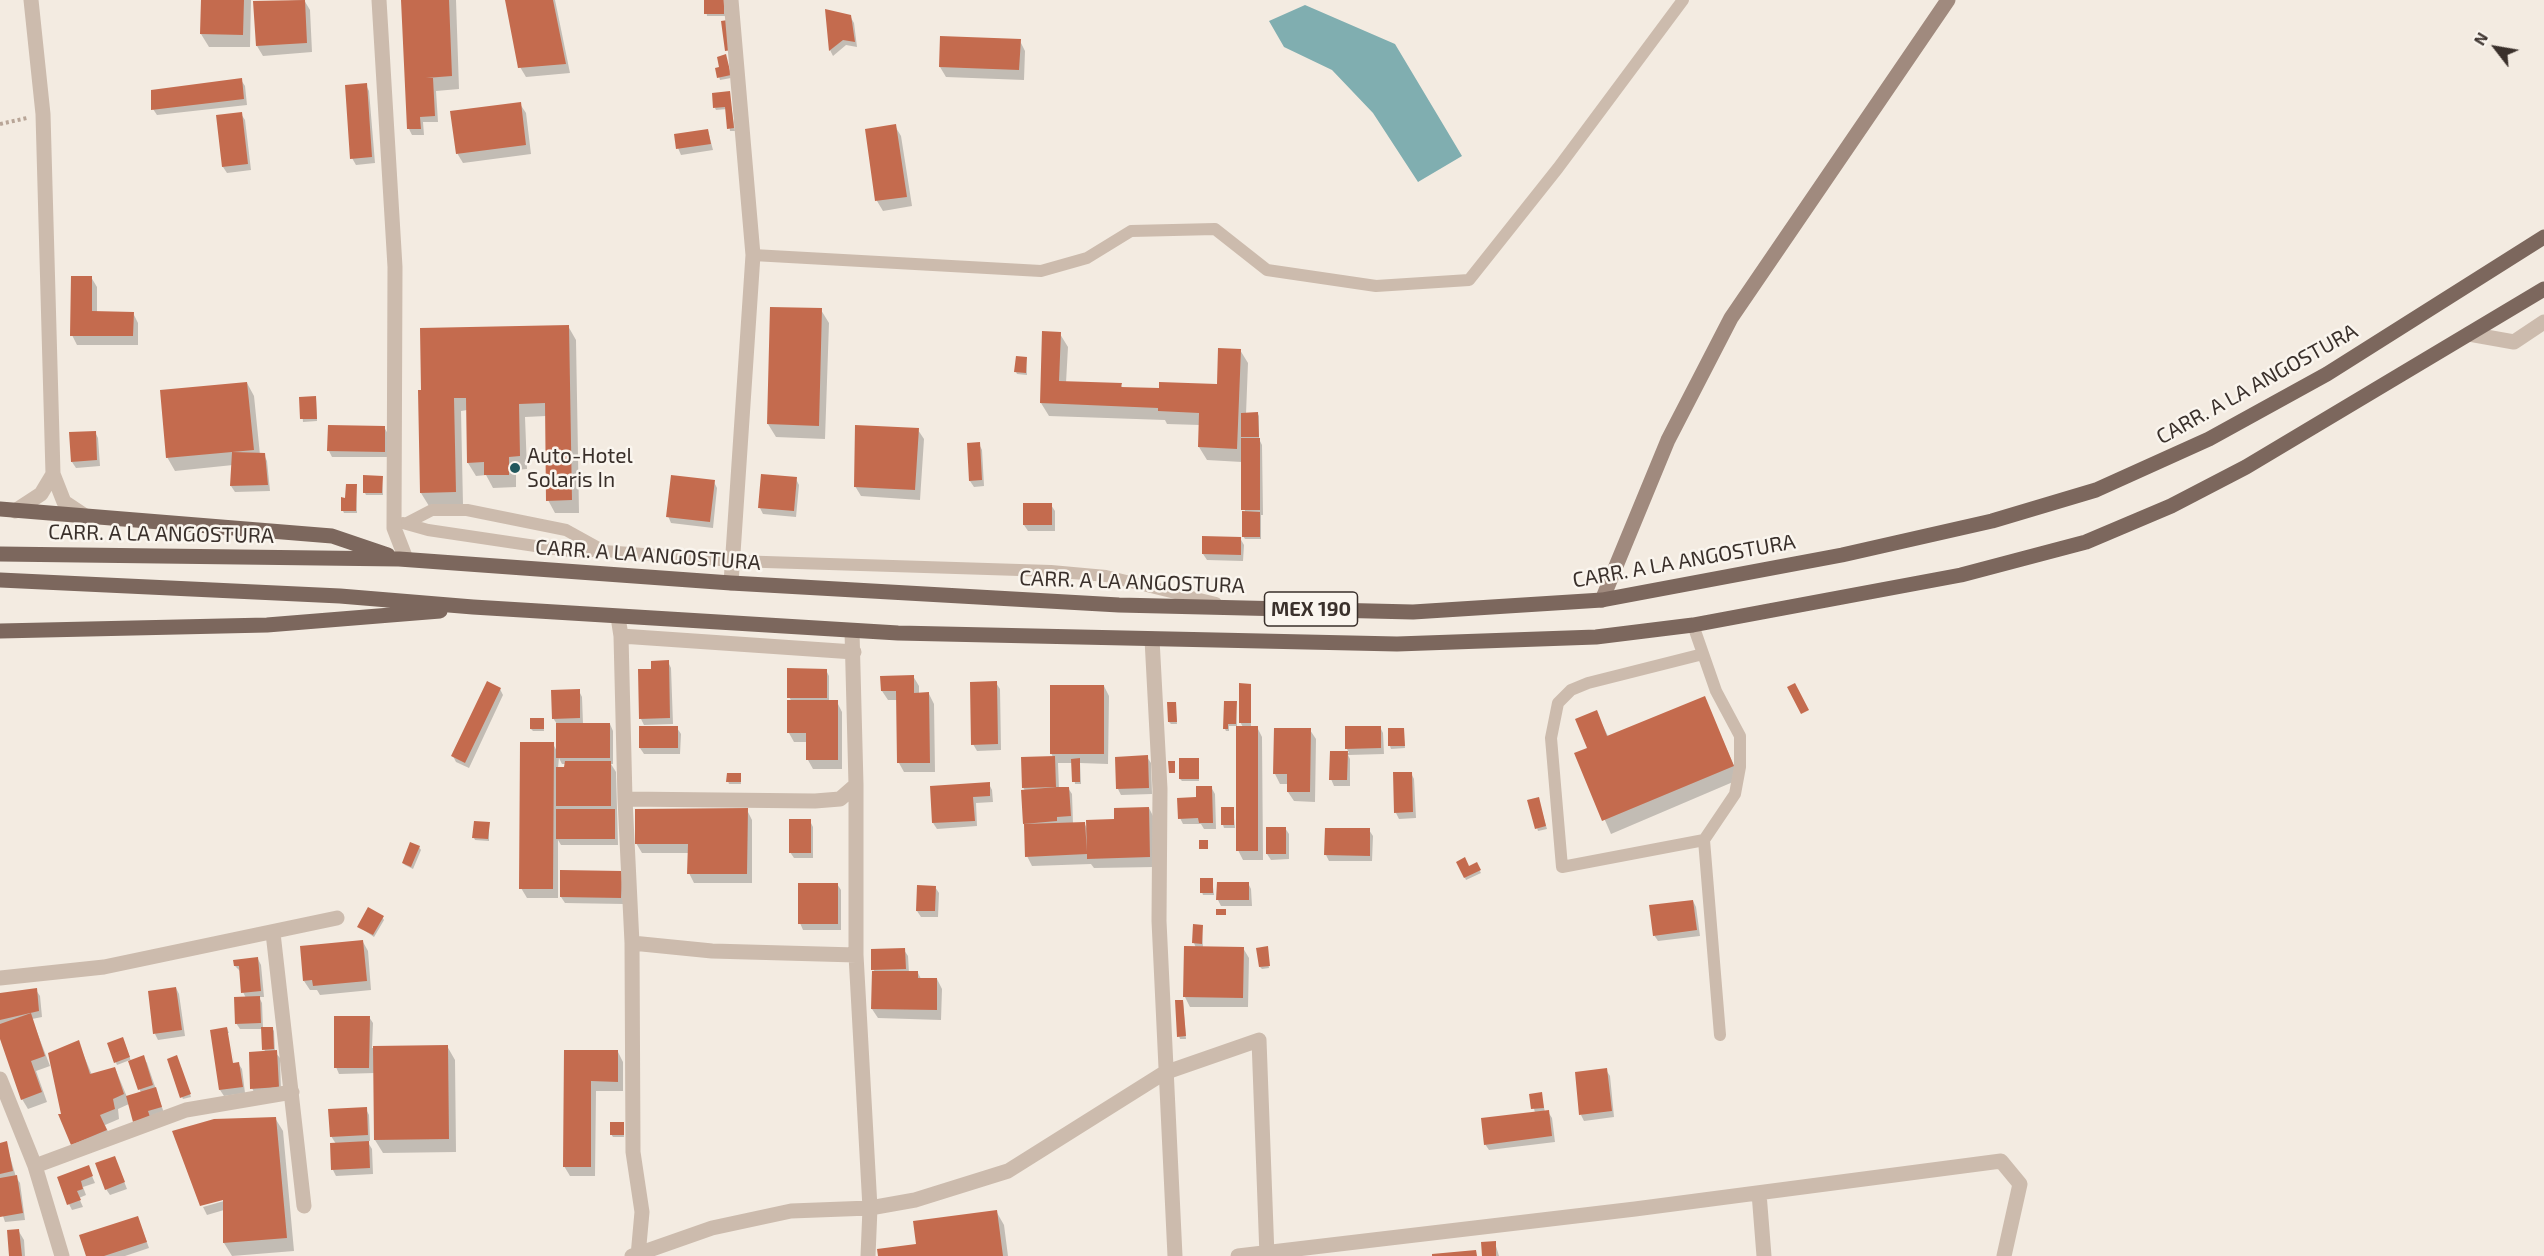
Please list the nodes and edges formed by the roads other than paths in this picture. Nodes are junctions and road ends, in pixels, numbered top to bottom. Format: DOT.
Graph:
graph roads {
  1 [pos="31,0"];
  2 [pos="379,0"];
  3 [pos="731,0"];
  4 [pos="1683,0"];
  5 [pos="1947,0"];
  6 [pos="2544,237"];
  7 [pos="753,255"];
  8 [pos="2544,289"];
  9 [pos="2544,322"];
  10 [pos="2469,334"];
  11 [pos="53,474"];
  12 [pos="8,510"];
  13 [pos="85,516"];
  14 [pos="401,523"];
  15 [pos="604,551"];
  16 [pos="0,554"];
  17 [pos="403,559"];
  18 [pos="734,561"];
  19 [pos="0,580"];
  20 [pos="732,583"];
  21 [pos="1602,600"];
  22 [pos="473,607"];
  23 [pos="1229,607"];
  24 [pos="618,617"];
  25 [pos="1693,625"];
  26 [pos="0,631"];
  27 [pos="852,631"];
  28 [pos="621,636"];
  29 [pos="1152,639"];
  30 [pos="854,652"];
  31 [pos="1703,654"];
  32 [pos="856,785"];
  33 [pos="625,799"];
  34 [pos="1704,840"];
  35 [pos="338,918"];
  36 [pos="273,933"];
  37 [pos="632,943"];
  38 [pos="856,955"];
  39 [pos="0,978"];
  40 [pos="1720,1035"];
  41 [pos="1164,1073"];
  42 [pos="0,1079"];
  43 [pos="292,1092"];
  44 [pos="35,1166"];
  45 [pos="1759,1193"];
  46 [pos="304,1206"];
  47 [pos="870,1208"];
  48 [pos="1267,1254"];
  49 [pos="636,1255"];
  50 [pos="62,1256"];
  51 [pos="868,1256"];
  52 [pos="1175,1256"];
  53 [pos="1238,1256"];
  54 [pos="1764,1256"];
  55 [pos="2004,1256"];
  1 -- 11 [label="street"];
  2 -- 14 [label="street"];
  3 -- 7 [label="street"];
  4 -- 7 [label="lane"];
  5 -- 21 [label="street"];
  6 -- 21 [label="main road, CARR. A LA ANGOSTURA / MEX 190"];
  7 -- 18 [label="street"];
  8 -- 10 [label="main road, MEX 190"];
  9 -- 10 [label="street"];
  10 -- 25 [label="main road, MEX 190"];
  11 -- 12 [label="street"];
  11 -- 13 [label="street"];
  12 -- 13 [label="main road"];
  13 -- 17 [label="main road"];
  14 -- 15 [label="lane"];
  14 -- 15 [label="lane"];
  14 -- 17 [label="street"];
  15 -- 18 [label="lane"];
  16 -- 17 [label="main road, CARR. A LA ANGOSTURA / MEX 190"];
  17 -- 20 [label="main road, CARR. A LA ANGOSTURA / MEX 190"];
  18 -- 20 [label="street"];
  18 -- 23 [label="lane"];
  19 -- 22 [label="main road, MEX 190"];
  20 -- 23 [label="main road, CARR. A LA ANGOSTURA / MEX 190"];
  21 -- 23 [label="main road, CARR. A LA ANGOSTURA / MEX 190"];
  22 -- 24 [label="main road, MEX 190"];
  22 -- 26 [label="main road"];
  24 -- 27 [label="main road, MEX 190"];
  24 -- 28 [label="street"];
  25 -- 29 [label="main road, MEX 190"];
  25 -- 31 [label="lane"];
  27 -- 29 [label="main road, MEX 190"];
  27 -- 30 [label="street"];
  28 -- 30 [label="street"];
  28 -- 33 [label="street"];
  29 -- 41 [label="street"];
  30 -- 32 [label="street"];
  31 -- 34 [label="lane"];
  31 -- 34 [label="lane"];
  32 -- 33 [label="street"];
  32 -- 38 [label="street"];
  33 -- 37 [label="street"];
  34 -- 40 [label="lane"];
  35 -- 36 [label="street"];
  36 -- 39 [label="street"];
  36 -- 43 [label="street"];
  37 -- 38 [label="street"];
  37 -- 49 [label="street"];
  38 -- 47 [label="street"];
  41 -- 47 [label="street"];
  41 -- 48 [label="street"];
  41 -- 52 [label="street"];
  42 -- 44 [label="street"];
  43 -- 44 [label="street"];
  43 -- 46 [label="street"];
  44 -- 50 [label="street"];
  45 -- 48 [label="street"];
  45 -- 54 [label="street"];
  45 -- 55 [label="street"];
  47 -- 49 [label="street"];
  47 -- 51 [label="street"];
  48 -- 53 [label="street"];
}
